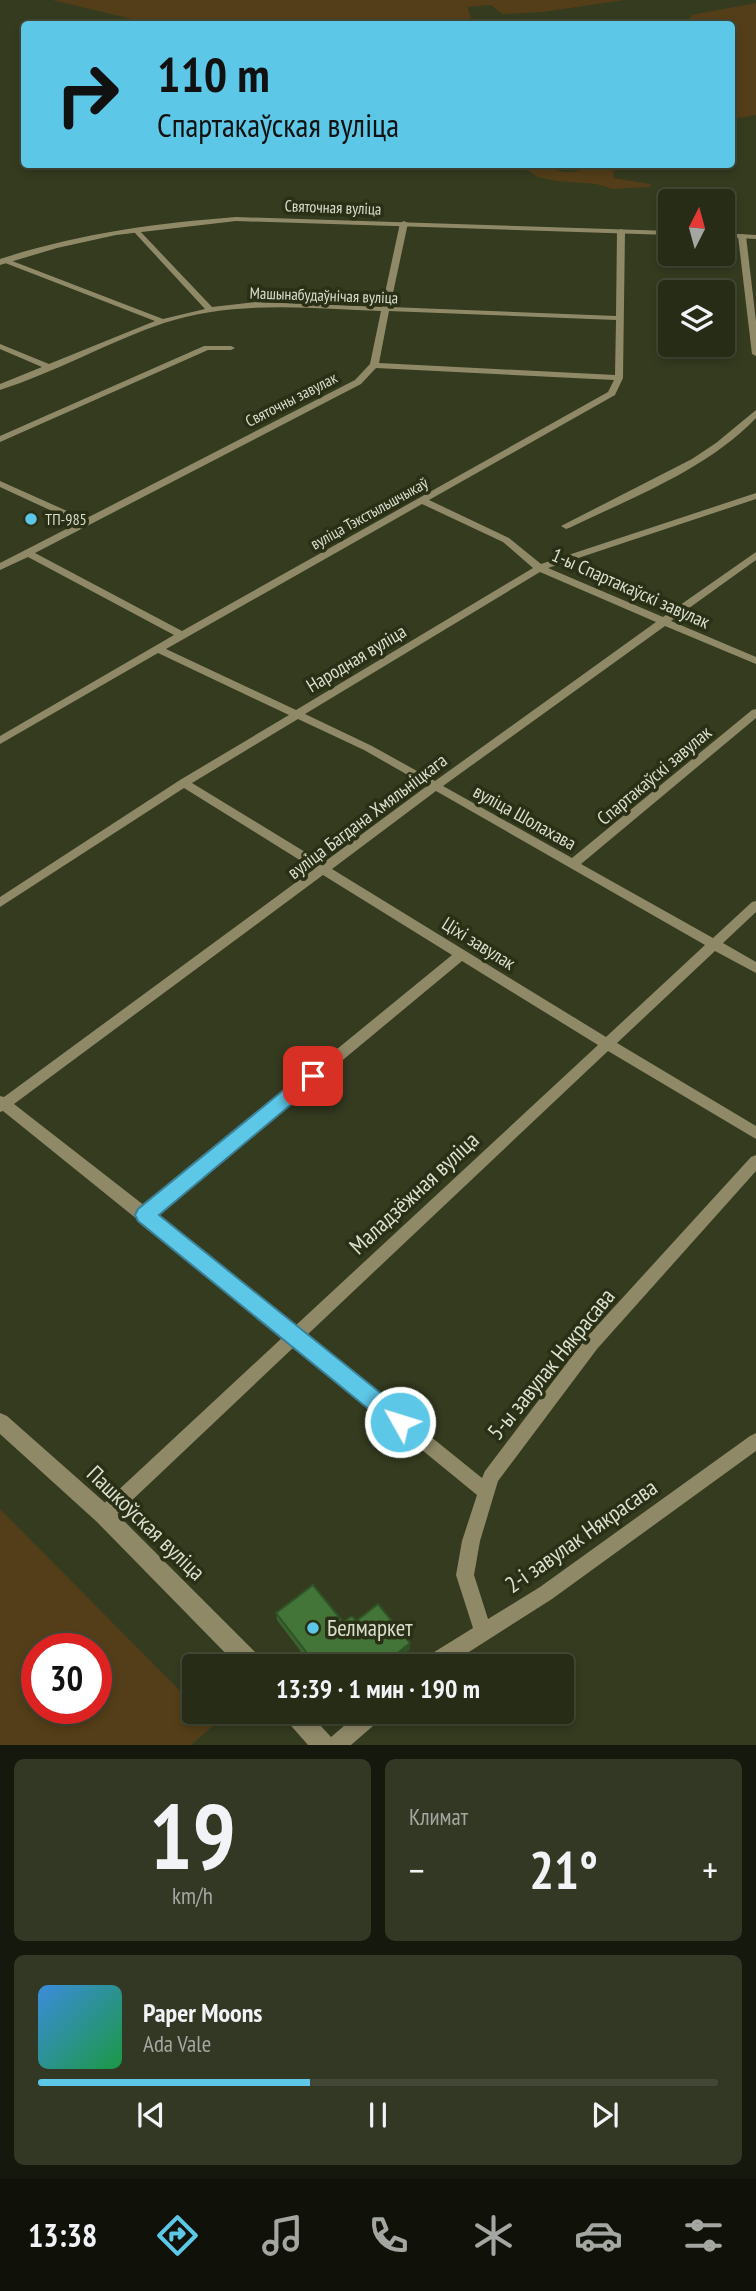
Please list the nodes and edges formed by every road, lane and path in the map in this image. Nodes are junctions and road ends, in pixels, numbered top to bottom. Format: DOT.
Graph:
graph roads {
  1 [pos="404,223"];
  2 [pos="138,231"];
  3 [pos="621,231"];
  4 [pos="658,233"];
  5 [pos="735,236"];
  6 [pos="742,236"];
  7 [pos="756,237"];
  8 [pos="2,261"];
  9 [pos="210,310"];
  10 [pos="384,311"];
  11 [pos="619,318"];
  12 [pos="162,321"];
  13 [pos="0,346"];
  14 [pos="231,348"];
  15 [pos="756,354"];
  16 [pos="374,365"];
  17 [pos="48,367"];
  18 [pos="619,378"];
  19 [pos="0,387"];
  20 [pos="756,413"];
  21 [pos="0,439"];
  22 [pos="0,484"];
  23 [pos="756,496"];
  24 [pos="423,501"];
  25 [pos="86,523"];
  26 [pos="566,526"];
  27 [pos="28,553"];
  28 [pos="756,555"];
  29 [pos="2,564"];
  30 [pos="539,568"];
  31 [pos="665,622"];
  32 [pos="182,635"];
  33 [pos="160,650"];
  34 [pos="756,662"];
  35 [pos="756,712"];
  36 [pos="294,715"];
  37 [pos="0,741"];
  38 [pos="184,783"];
  39 [pos="434,787"];
  40 [pos="573,864"];
  41 [pos="324,869"];
  42 [pos="0,903"];
  43 [pos="756,905"];
  44 [pos="714,944"];
  45 [pos="460,955"];
  46 [pos="756,968"];
  47 [pos="605,1043"];
  48 [pos="1,1104"];
  49 [pos="756,1133"];
  50 [pos="756,1161"];
  51 [pos="145,1215"];
  52 [pos="295,1337"];
  53 [pos="0,1422"];
  54 [pos="756,1441"];
  55 [pos="485,1491"];
  56 [pos="104,1515"];
  57 [pos="483,1631"];
  58 [pos="241,1654"];
  59 [pos="448,1654"];
  60 [pos="305,1724"];
  61 [pos="361,1724"];
  62 [pos="323,1745"];
  63 [pos="337,1745"];
  1 -- 2 [label="street, Святочная вуліца"];
  1 -- 3 [label="street, Святочная вуліца"];
  1 -- 10 [label="street"];
  2 -- 8 [label="street, Святочная вуліца"];
  2 -- 9 [label="street"];
  3 -- 4 [label="street, Святочная вуліца"];
  3 -- 11 [label="street"];
  5 -- 6 [label="street"];
  6 -- 7 [label="street"];
  6 -- 15 [label="street"];
  8 -- 12 [label="street"];
  9 -- 10 [label="street, Машынабудаўнічая вуліца"];
  9 -- 12 [label="street, Машынабудаўнічая вуліца"];
  10 -- 11 [label="street, Машынабудаўнічая вуліца"];
  10 -- 16 [label="street"];
  11 -- 18 [label="street"];
  12 -- 17 [label="street, Машынабудаўнічая вуліца"];
  13 -- 17 [label="street"];
  14 -- 21 [label="street"];
  16 -- 18 [label="street"];
  16 -- 25 [label="street, Святочны завулак"];
  17 -- 19 [label="street, Машынабудаўнічая вуліца"];
  18 -- 24 [label="street, вуліца Тэкстыльшчыкаў"];
  20 -- 26 [label="street"];
  22 -- 25 [label="street"];
  23 -- 30 [label="street, Народная вуліца"];
  24 -- 30 [label="street, 1-ы Спартакаўскі завулак"];
  24 -- 32 [label="street, вуліца Тэкстыльшчыкаў"];
  25 -- 27 [label="street, Святочны завулак"];
  27 -- 29 [label="street, Святочны завулак"];
  27 -- 32 [label="street"];
  28 -- 31 [label="street, вуліца Багдана Хмяльніцкага"];
  30 -- 31 [label="street, 1-ы Спартакаўскі завулак"];
  30 -- 36 [label="street, Народная вуліца"];
  31 -- 34 [label="street, 1-ы Спартакаўскі завулак"];
  31 -- 39 [label="street, вуліца Багдана Хмяльніцкага"];
  32 -- 33 [label="street, вуліца Тэкстыльшчыкаў"];
  33 -- 36 [label="street, вуліца Шолахава"];
  33 -- 37 [label="street, вуліца Тэкстыльшчыкаў"];
  35 -- 40 [label="street, Спартакаўскі завулак"];
  36 -- 38 [label="street, Народная вуліца"];
  36 -- 39 [label="street, вуліца Шолахава"];
  38 -- 41 [label="street, Ціхі завулак"];
  38 -- 42 [label="street, Народная вуліца"];
  39 -- 40 [label="street, вуліца Шолахава"];
  39 -- 41 [label="street, вуліца Багдана Хмяльніцкага"];
  40 -- 44 [label="street, вуліца Шолахава"];
  41 -- 45 [label="street, Ціхі завулак"];
  41 -- 48 [label="street, вуліца Багдана Хмяльніцкага"];
  43 -- 44 [label="street, Маладзёжная вуліца"];
  44 -- 46 [label="street, вуліца Шолахава"];
  44 -- 47 [label="street, Маладзёжная вуліца"];
  45 -- 47 [label="street, Ціхі завулак"];
  45 -- 51 [label="street"];
  47 -- 49 [label="street, Ціхі завулак"];
  47 -- 52 [label="street, Маладзёжная вуліца"];
  48 -- 51 [label="street"];
  50 -- 55 [label="street, 5-ы завулак Някрасава"];
  51 -- 52 [label="street"];
  52 -- 55 [label="street"];
  52 -- 56 [label="street, Маладзёжная вуліца"];
  53 -- 56 [label="street, Пашкоўская вуліца"];
  54 -- 57 [label="street, 2-і завулак Някрасава"];
  55 -- 57 [label="street, 5-ы завулак Някрасава"];
  56 -- 58 [label="street, Пашкоўская вуліца"];
  57 -- 59 [label="street, 2-і завулак Някрасава"];
  60 -- 62 [label="street"];
  61 -- 63 [label="street"];
}
